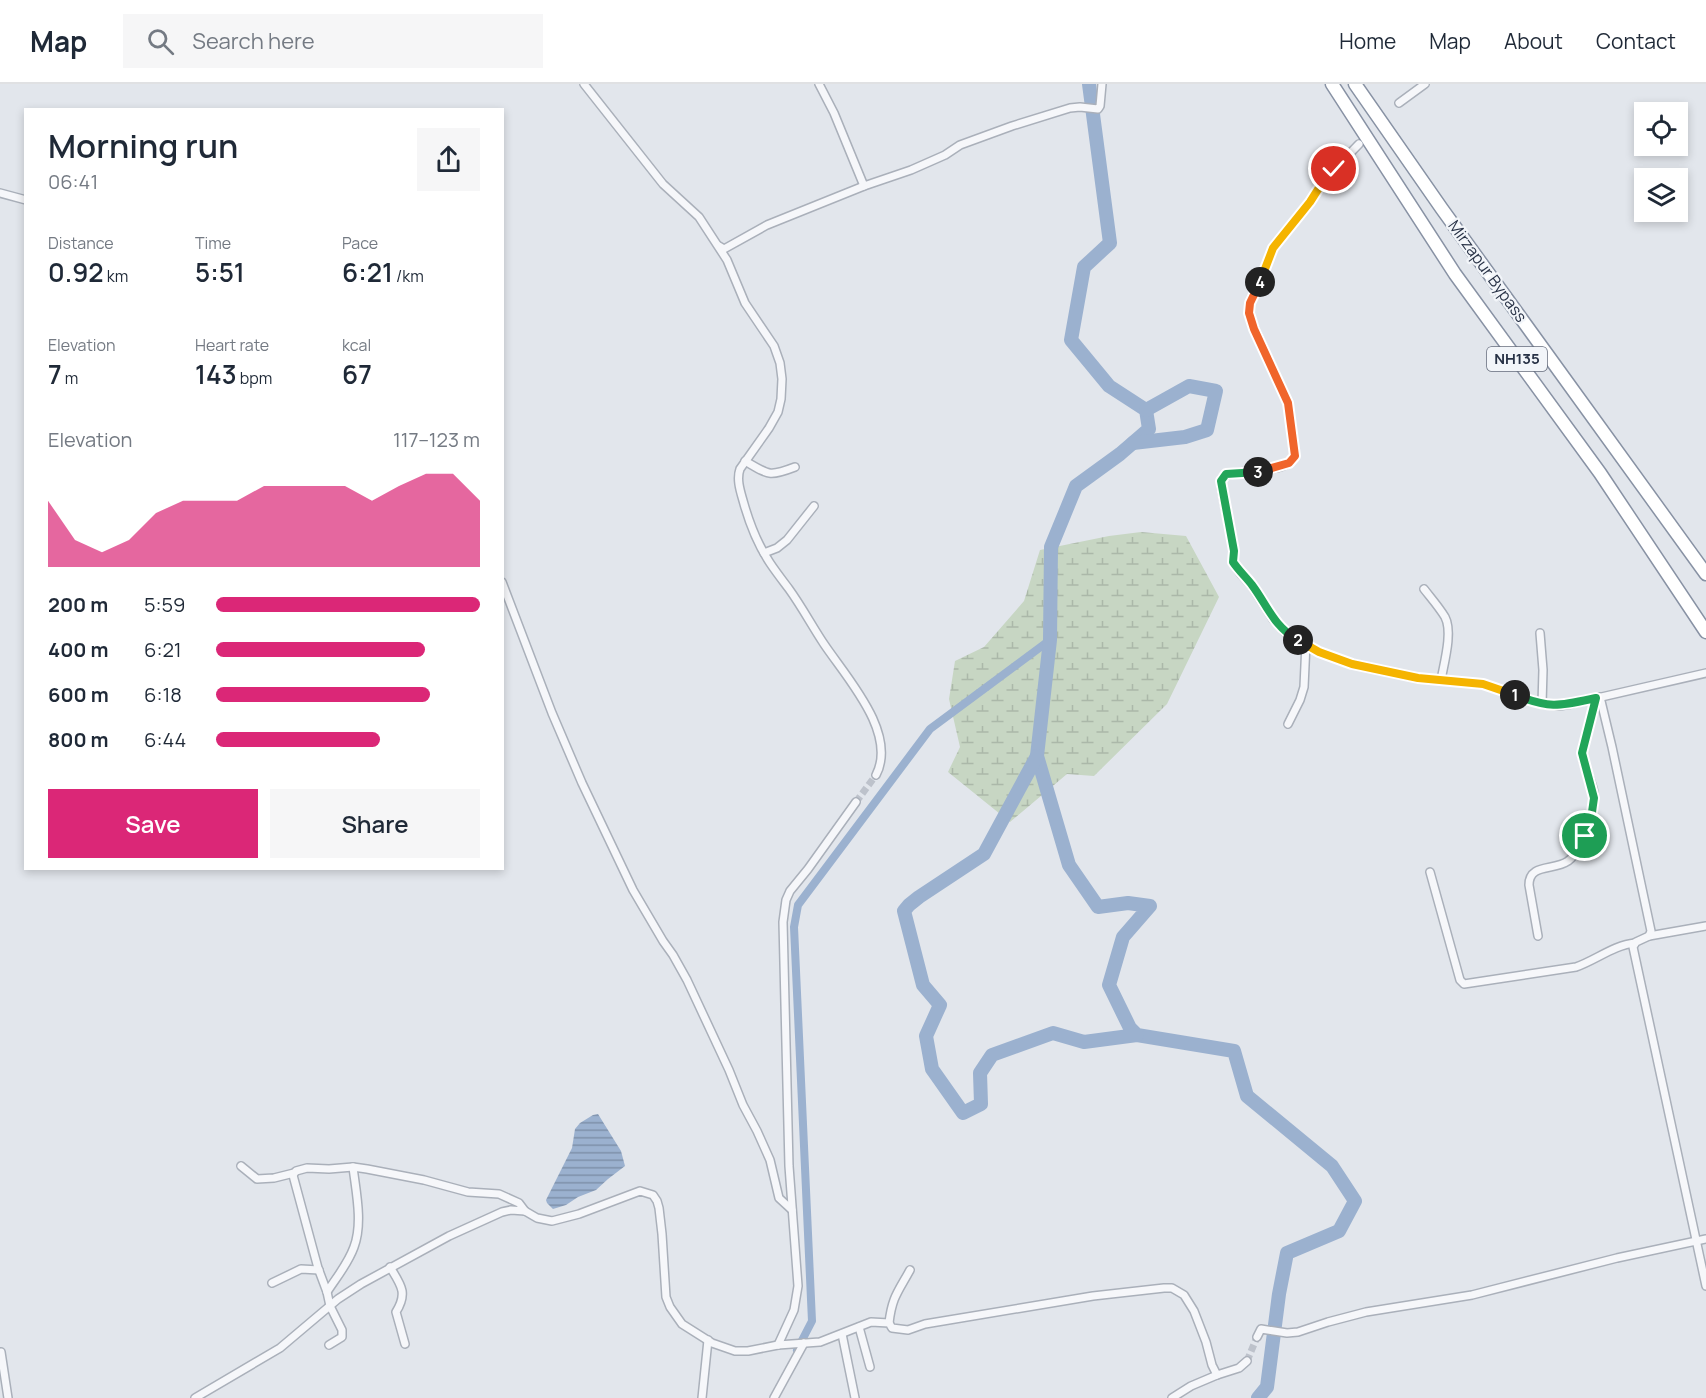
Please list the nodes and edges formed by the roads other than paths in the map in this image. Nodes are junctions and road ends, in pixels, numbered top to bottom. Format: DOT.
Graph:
graph roads {
  1 [pos="584,84"];
  2 [pos="819,84"];
  3 [pos="1102,84"];
  4 [pos="1332,84"];
  5 [pos="1355,84"];
  6 [pos="1425,84"];
  7 [pos="1399,103"];
  8 [pos="1359,144"];
  9 [pos="864,186"];
  10 [pos="0,193"];
  11 [pos="24,199"];
  12 [pos="719,246"];
  13 [pos="745,461"];
  14 [pos="795,467"];
  15 [pos="814,506"];
  16 [pos="764,553"];
  17 [pos="1706,574"];
  18 [pos="504,587"];
  19 [pos="1424,589"];
  20 [pos="1706,632"];
  21 [pos="1540,633"];
  22 [pos="1306,644"];
  23 [pos="1706,673"];
  24 [pos="1441,680"];
  25 [pos="1598,697"];
  26 [pos="1542,704"];
  27 [pos="1288,724"];
  28 [pos="876,775"];
  29 [pos="856,802"];
  30 [pos="1430,872"];
  31 [pos="1706,926"];
  32 [pos="1538,936"];
  33 [pos="1650,936"];
  34 [pos="1635,943"];
  35 [pos="241,1166"];
  36 [pos="353,1167"];
  37 [pos="294,1173"];
  38 [pos="525,1210"];
  39 [pos="792,1210"];
  40 [pos="1706,1239"];
  41 [pos="1696,1241"];
  42 [pos="390,1267"];
  43 [pos="319,1270"];
  44 [pos="910,1270"];
  45 [pos="272,1283"];
  46 [pos="1706,1286"];
  47 [pos="327,1292"];
  48 [pos="330,1306"];
  49 [pos="889,1323"];
  50 [pos="859,1327"];
  51 [pos="842,1334"];
  52 [pos="1257,1337"];
  53 [pos="708,1340"];
  54 [pos="800,1343"];
  55 [pos="405,1344"];
  56 [pos="781,1345"];
  57 [pos="329,1346"];
  58 [pos="1,1352"];
  59 [pos="1247,1361"];
  60 [pos="870,1367"];
  61 [pos="1217,1375"];
  62 [pos="8,1398"];
  63 [pos="195,1398"];
  64 [pos="702,1398"];
  65 [pos="774,1398"];
  66 [pos="855,1398"];
  67 [pos="1172,1398"];
  1 -- 12 [label="street"];
  2 -- 9 [label="street"];
  3 -- 9 [label="street"];
  4 -- 20 [label="highway, NH135"];
  5 -- 17 [label="highway, Mirzapur Bypass / NH135"];
  6 -- 7 [label="street"];
  8 -- 22 [label="street"];
  9 -- 12 [label="street"];
  10 -- 11 [label="street"];
  12 -- 13 [label="street"];
  13 -- 14 [label="street"];
  13 -- 16 [label="street"];
  15 -- 16 [label="street"];
  16 -- 28 [label="street"];
  18 -- 39 [label="street"];
  19 -- 24 [label="street"];
  21 -- 26 [label="street"];
  22 -- 24 [label="street"];
  22 -- 27 [label="street"];
  23 -- 25 [label="street"];
  24 -- 26 [label="street"];
  25 -- 26 [label="street"];
  25 -- 32 [label="street"];
  25 -- 33 [label="street"];
  29 -- 39 [label="street"];
  30 -- 34 [label="street"];
  31 -- 33 [label="street"];
  33 -- 34 [label="street"];
  34 -- 41 [label="street"];
  35 -- 37 [label="street"];
  36 -- 37 [label="street"];
  36 -- 38 [label="street"];
  36 -- 47 [label="street"];
  37 -- 43 [label="street"];
  38 -- 42 [label="street"];
  38 -- 53 [label="street"];
  39 -- 56 [label="street"];
  40 -- 41 [label="street"];
  41 -- 46 [label="street"];
  41 -- 52 [label="street"];
  42 -- 48 [label="street"];
  42 -- 55 [label="street"];
  43 -- 45 [label="street"];
  43 -- 47 [label="street"];
  44 -- 49 [label="street"];
  47 -- 48 [label="street"];
  48 -- 57 [label="street"];
  48 -- 63 [label="street"];
  49 -- 50 [label="street"];
  49 -- 61 [label="street"];
  50 -- 51 [label="street"];
  50 -- 60 [label="street"];
  51 -- 54 [label="street"];
  51 -- 66 [label="street"];
  53 -- 56 [label="street"];
  53 -- 64 [label="street"];
  54 -- 56 [label="street"];
  54 -- 65 [label="street"];
  58 -- 62 [label="street"];
  59 -- 61 [label="street"];
  61 -- 67 [label="street"];
}
